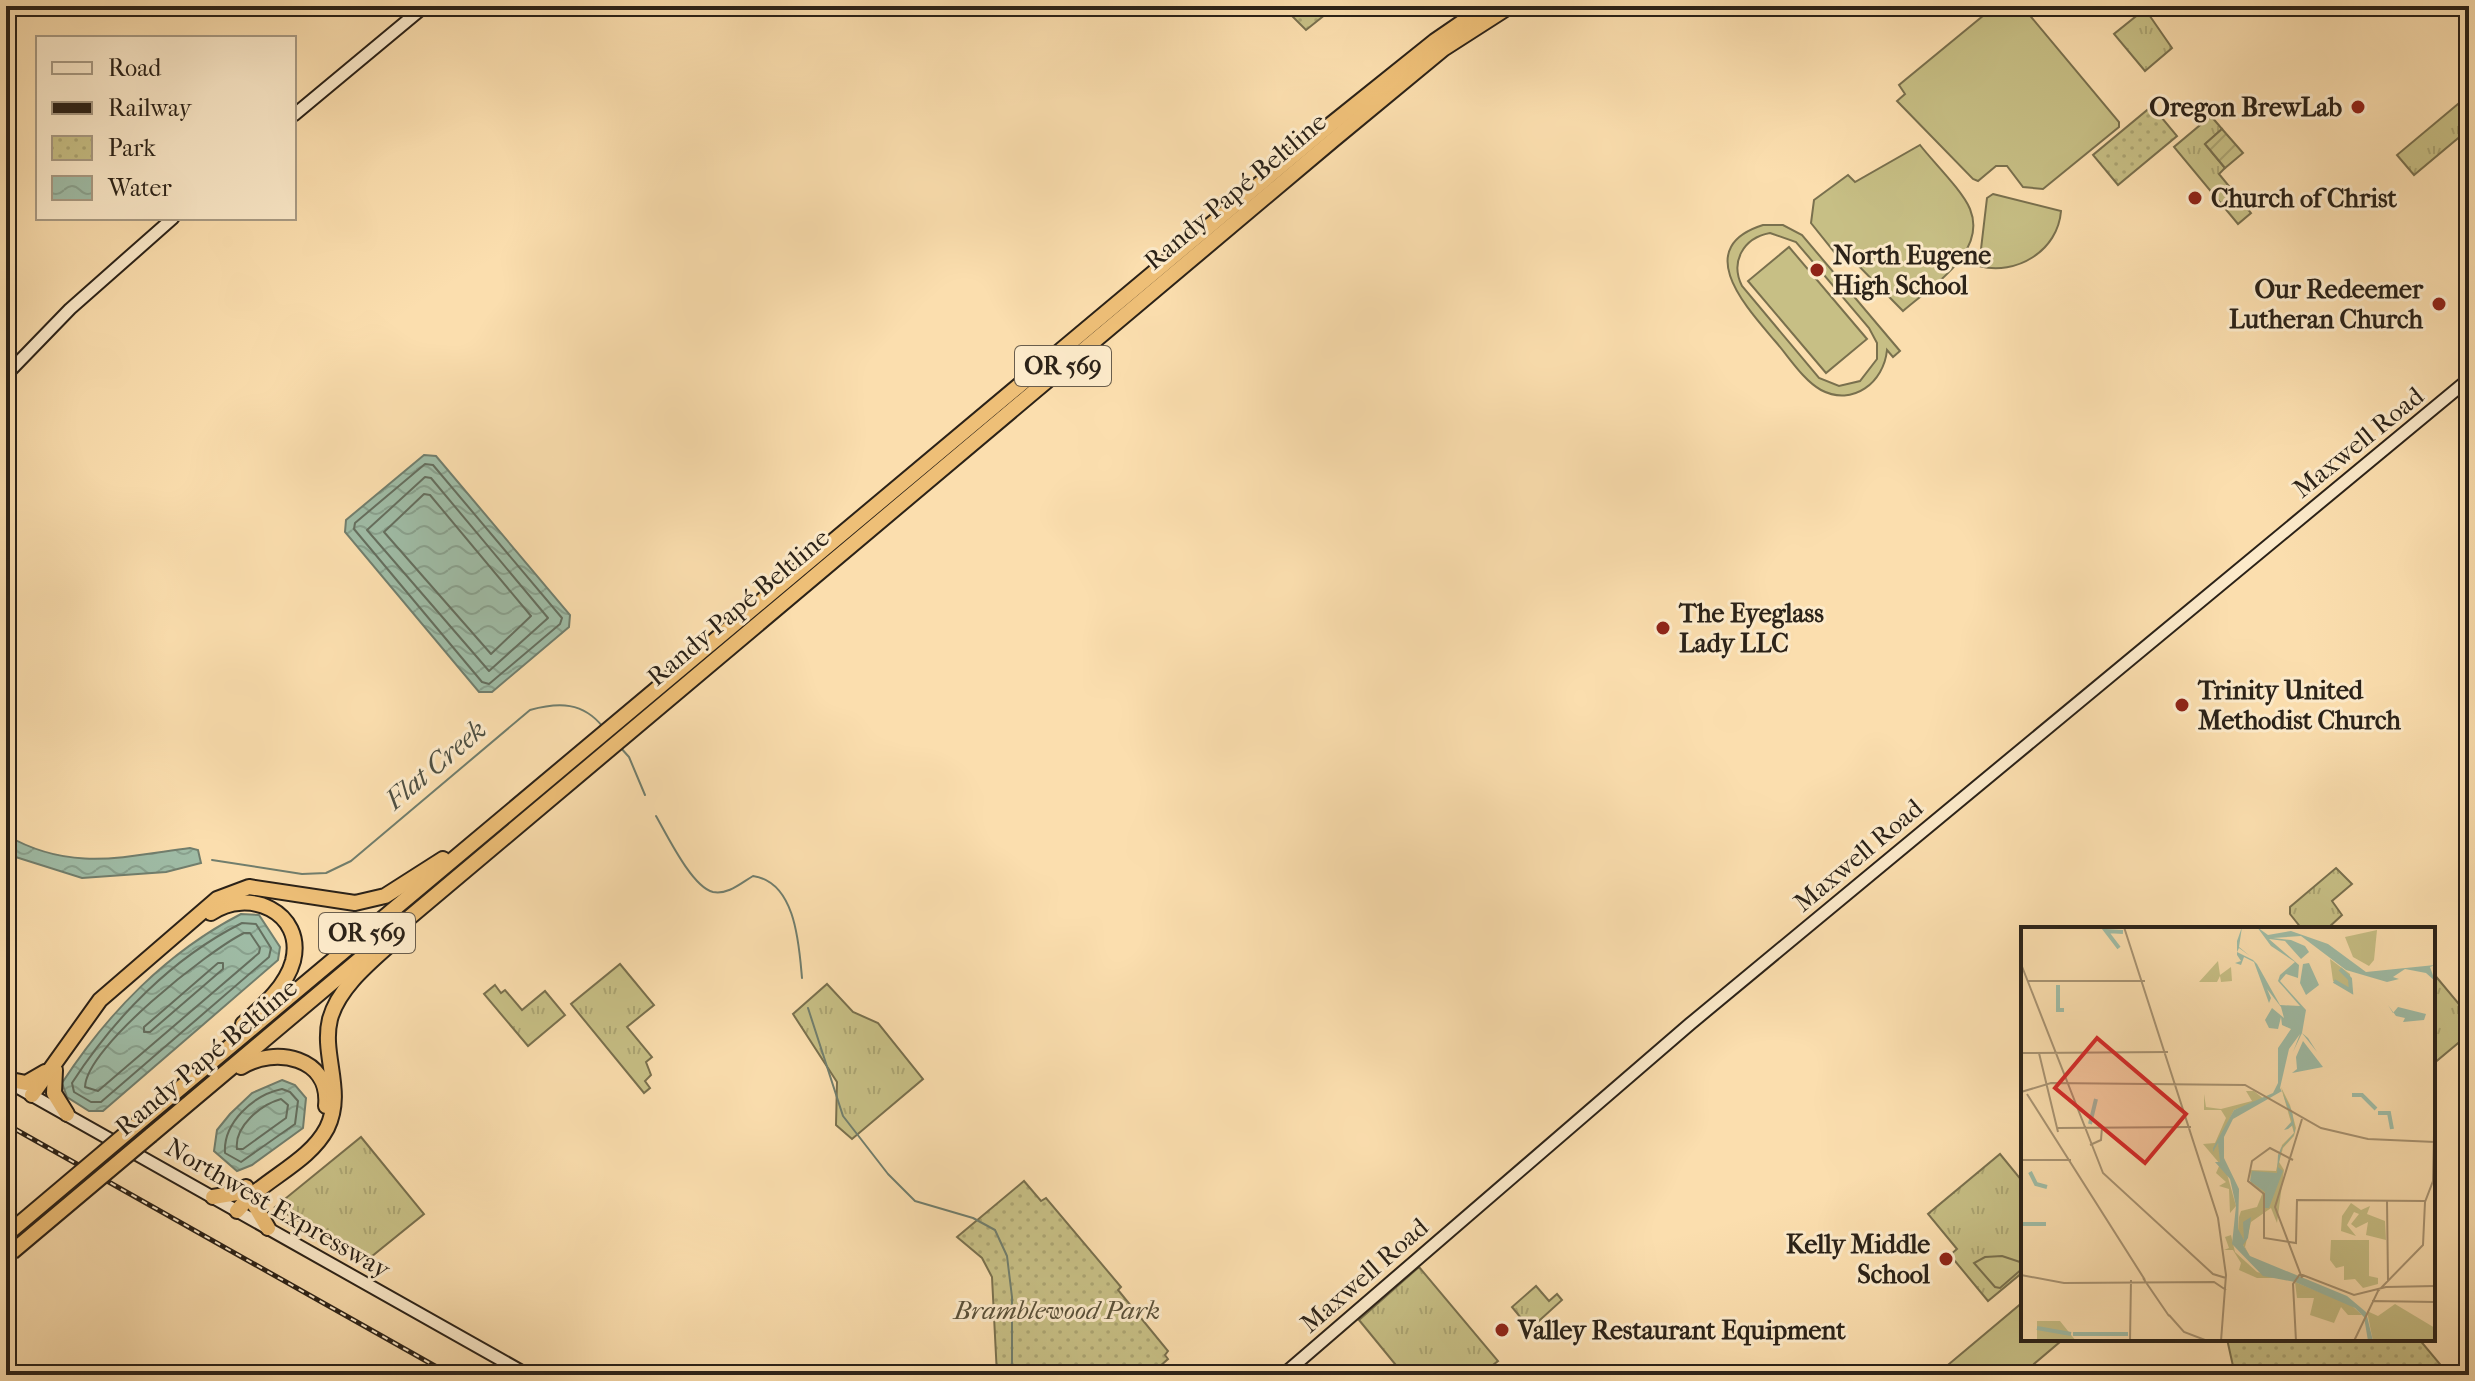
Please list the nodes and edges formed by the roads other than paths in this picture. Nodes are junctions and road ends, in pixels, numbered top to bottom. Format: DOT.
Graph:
graph roads {
  1 [pos="425,6"];
  2 [pos="1486,6"];
  3 [pos="1510,6"];
  4 [pos="296,113"];
  5 [pos="171,220"];
  6 [pos="6,375"];
  7 [pos="2469,379"];
  8 [pos="619,731"];
  9 [pos="603,744"];
  10 [pos="528,799"];
  11 [pos="492,846"];
  12 [pos="53,1068"];
  13 [pos="6,1080"];
  14 [pos="35,1096"];
  15 [pos="170,1097"];
  16 [pos="67,1114"];
  17 [pos="151,1135"];
  18 [pos="254,1186"];
  19 [pos="213,1197"];
  20 [pos="234,1209"];
  21 [pos="268,1228"];
  22 [pos="6,1235"];
  23 [pos="8,1256"];
  24 [pos="1292,1372"];
  25 [pos="528,1375"];
  1 -- 4 [label="main road"];
  2 -- 8 [label="highway, Randy Papé Beltline / OR 569"];
  3 -- 8 [label="highway, Randy Papé Beltline / OR 569"];
  5 -- 6 [label="main road"];
  7 -- 24 [label="main road, Maxwell Road"];
  8 -- 9 [label="highway, Randy Papé Beltline / OR 569"];
  9 -- 10 [label="highway, Randy Papé Beltline / OR 569"];
  9 -- 11 [label="highway, Randy Papé Beltline / OR 569"];
  10 -- 12 [label="highway"];
  10 -- 15 [label="highway, Randy Papé Beltline / OR 569"];
  11 -- 17 [label="highway, Randy Papé Beltline / OR 569"];
  11 -- 18 [label="highway"];
  12 -- 13 [label="highway"];
  12 -- 14 [label="highway"];
  12 -- 15 [label="highway"];
  12 -- 16 [label="highway"];
  13 -- 14 [label="main road, Northwest Expressway"];
  14 -- 16 [label="main road, Northwest Expressway"];
  15 -- 22 [label="highway, Randy Papé Beltline / OR 569, bridge"];
  16 -- 19 [label="main road, Northwest Expressway"];
  17 -- 18 [label="highway"];
  17 -- 23 [label="highway, Randy Papé Beltline / OR 569, bridge"];
  18 -- 19 [label="highway"];
  18 -- 20 [label="highway"];
  18 -- 21 [label="highway"];
  19 -- 20 [label="main road, Northwest Expressway"];
  20 -- 21 [label="main road, Northwest Expressway"];
  21 -- 25 [label="main road, Northwest Expressway"];
}
